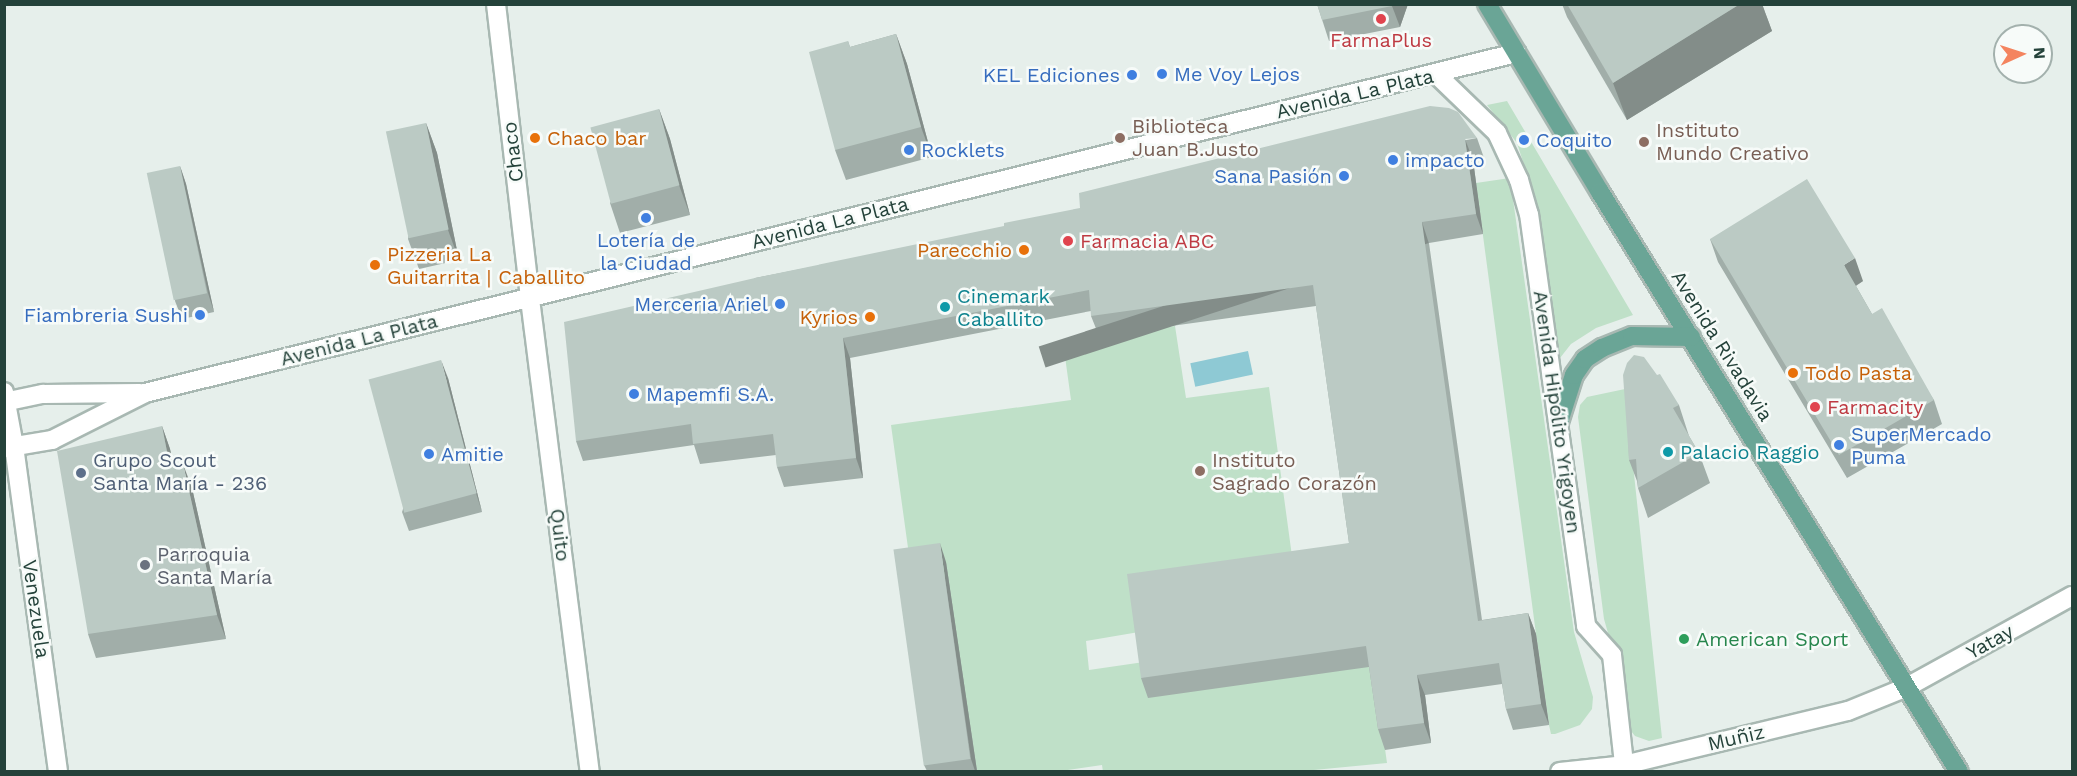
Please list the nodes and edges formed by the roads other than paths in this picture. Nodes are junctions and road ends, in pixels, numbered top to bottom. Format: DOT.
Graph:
graph roads {
  1 [pos="496,4"];
  2 [pos="1487,4"];
  3 [pos="1516,53"];
  4 [pos="1436,74"];
  5 [pos="530,299"];
  6 [pos="1690,337"];
  7 [pos="145,393"];
  8 [pos="5,399"];
  9 [pos="1559,422"];
  10 [pos="9,447"];
  11 [pos="2073,596"];
  12 [pos="1907,687"];
  13 [pos="1625,768"];
  14 [pos="58,771"];
  15 [pos="590,771"];
  16 [pos="1560,771"];
  17 [pos="1959,771"];
  1 -- 5 [label="main road, Chaco"];
  2 -- 3 [label="main road, Avenida Rivadavia"];
  3 -- 4 [label="main road, Avenida La Plata"];
  3 -- 6 [label="main road, Avenida Rivadavia"];
  4 -- 5 [label="main road, Avenida La Plata"];
  4 -- 9 [label="main road, Avenida Hipólito Yrigoyen"];
  5 -- 7 [label="main road, Avenida La Plata"];
  5 -- 15 [label="main road, Quito"];
  6 -- 9 [label="main road"];
  6 -- 12 [label="main road, Avenida Rivadavia"];
  7 -- 8 [label="main road, Avenida La Plata"];
  7 -- 10 [label="main road, Avenida La Plata"];
  8 -- 10 [label="main road, Venezuela"];
  9 -- 13 [label="main road, Avenida Hipólito Yrigoyen"];
  10 -- 14 [label="main road, Venezuela"];
  11 -- 12 [label="main road, Yatay"];
  12 -- 13 [label="main road, Muñiz"];
  12 -- 17 [label="main road, Avenida Rivadavia"];
  13 -- 16 [label="main road, Muñiz"];
}
